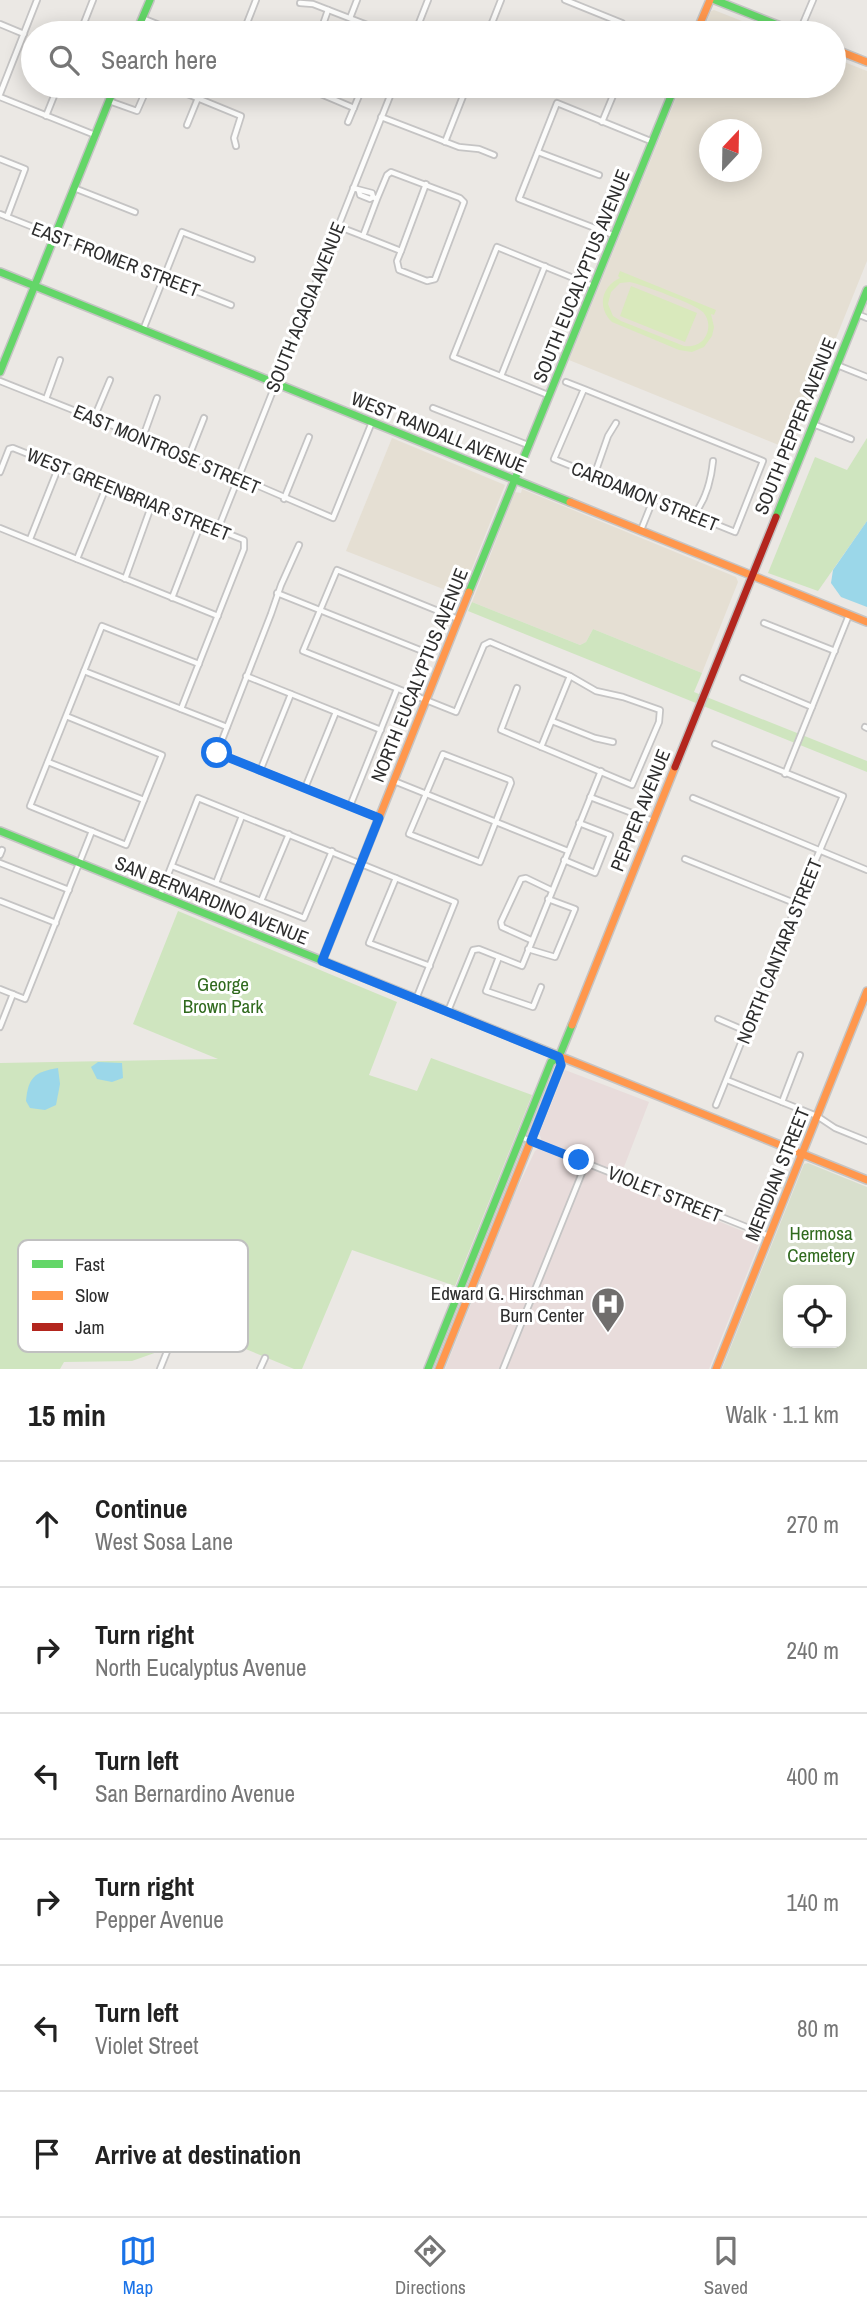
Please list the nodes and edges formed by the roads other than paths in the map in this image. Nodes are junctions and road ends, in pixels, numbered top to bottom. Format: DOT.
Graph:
graph roads {
  1 [pos="37,0"];
  2 [pos="93,0"];
  3 [pos="150,0"];
  4 [pos="249,0"];
  5 [pos="357,0"];
  6 [pos="428,0"];
  7 [pos="501,0"];
  8 [pos="565,0"];
  9 [pos="710,0"];
  10 [pos="715,0"];
  11 [pos="813,0"];
  12 [pos="256,1"];
  13 [pos="300,3"];
  14 [pos="328,10"];
  15 [pos="142,18"];
  16 [pos="350,18"];
  17 [pos="29,21"];
  18 [pos="85,21"];
  19 [pos="141,21"];
  20 [pos="149,21"];
  21 [pos="248,21"];
  22 [pos="324,21"];
  23 [pos="358,21"];
  24 [pos="420,21"];
  25 [pos="492,21"];
  26 [pos="617,21"];
  27 [pos="701,21"];
  28 [pos="768,21"];
  29 [pos="803,21"];
  30 [pos="0,24"];
  31 [pos="21,33"];
  32 [pos="21,42"];
  33 [pos="846,54"];
  34 [pos="867,62"];
  35 [pos="0,96"];
  36 [pos="53,98"];
  37 [pos="110,98"];
  38 [pos="143,98"];
  39 [pos="198,98"];
  40 [pos="331,98"];
  41 [pos="358,98"];
  42 [pos="388,98"];
  43 [pos="462,98"];
  44 [pos="612,98"];
  45 [pos="670,98"];
  46 [pos="109,101"];
  47 [pos="354,108"];
  48 [pos="46,116"];
  49 [pos="381,117"];
  50 [pos="348,122"];
  51 [pos="602,122"];
  52 [pos="187,125"];
  53 [pos="95,135"];
  54 [pos="445,142"];
  55 [pos="654,142"];
  56 [pos="236,146"];
  57 [pos="538,152"];
  58 [pos="495,155"];
  59 [pos="0,159"];
  60 [pos="599,175"];
  61 [pos="426,184"];
  62 [pos="74,188"];
  63 [pos="353,188"];
  64 [pos="375,198"];
  65 [pos="135,212"];
  66 [pos="0,214"];
  67 [pos="7,217"];
  68 [pos="345,229"];
  69 [pos="613,235"];
  70 [pos="55,236"];
  71 [pos="363,236"];
  72 [pos="401,251"];
  73 [pos="252,259"];
  74 [pos="545,267"];
  75 [pos="0,272"];
  76 [pos="164,277"];
  77 [pos="34,285"];
  78 [pos="593,286"];
  79 [pos="867,290"];
  80 [pos="231,305"];
  81 [pos="857,314"];
  82 [pos="867,318"];
  83 [pos="143,330"];
  84 [pos="60,360"];
  85 [pos="837,365"];
  86 [pos="0,372"];
  87 [pos="501,376"];
  88 [pos="867,377"];
  89 [pos="110,380"];
  90 [pos="0,381"];
  91 [pos="566,382"];
  92 [pos="274,384"];
  93 [pos="584,389"];
  94 [pos="549,395"];
  95 [pos="157,398"];
  96 [pos="46,399"];
  97 [pos="433,408"];
  98 [pos="94,418"];
  99 [pos="204,418"];
  100 [pos="372,422"];
  101 [pos="813,423"];
  102 [pos="616,424"];
  103 [pos="142,437"];
  104 [pos="309,437"];
  105 [pos="851,439"];
  106 [pos="528,445"];
  107 [pos="190,456"];
  108 [pos="713,461"];
  109 [pos="60,466"];
  110 [pos="0,472"];
  111 [pos="238,476"];
  112 [pos="594,476"];
  113 [pos="515,479"];
  114 [pos="107,485"];
  115 [pos="284,499"];
  116 [pos="653,500"];
  117 [pos="152,504"];
  118 [pos="693,516"];
  119 [pos="201,523"];
  120 [pos="0,528"];
  121 [pos="218,529"];
  122 [pos="641,530"];
  123 [pos="30,539"];
  124 [pos="299,545"];
  125 [pos="77,559"];
  126 [pos="752,575"];
  127 [pos="125,579"];
  128 [pos="278,593"];
  129 [pos="172,598"];
  130 [pos="320,610"];
  131 [pos="849,615"];
  132 [pos="218,616"];
  133 [pos="458,619"];
  134 [pos="867,622"];
  135 [pos="765,623"];
  136 [pos="425,652"];
  137 [pos="835,652"];
  138 [pos="199,664"];
  139 [pos="84,671"];
  140 [pos="246,676"];
  141 [pos="570,676"];
  142 [pos="743,678"];
  143 [pos="517,688"];
  144 [pos="397,689"];
  145 [pos="291,694"];
  146 [pos="427,702"];
  147 [pos="813,707"];
  148 [pos="181,709"];
  149 [pos="336,712"];
  150 [pos="66,716"];
  151 [pos="552,721"];
  152 [pos="227,727"];
  153 [pos="381,730"];
  154 [pos="614,742"];
  155 [pos="715,744"];
  156 [pos="541,747"];
  157 [pos="48,762"];
  158 [pos="260,771"];
  159 [pos="601,771"];
  160 [pos="785,774"];
  161 [pos="394,781"];
  162 [pos="305,788"];
  163 [pos="425,793"];
  164 [pos="590,797"];
  165 [pos="693,798"];
  166 [pos="144,800"];
  167 [pos="350,806"];
  168 [pos="243,815"];
  169 [pos="379,818"];
  170 [pos="495,821"];
  171 [pos="653,821"];
  172 [pos="579,823"];
  173 [pos="0,831"];
  174 [pos="92,831"];
  175 [pos="289,834"];
  176 [pos="568,850"];
  177 [pos="332,851"];
  178 [pos="820,851"];
  179 [pos="685,859"];
  180 [pos="564,860"];
  181 [pos="0,863"];
  182 [pos="80,864"];
  183 [pos="361,864"];
  184 [pos="172,866"];
  185 [pos="867,870"];
  186 [pos="396,878"];
  187 [pos="216,883"];
  188 [pos="69,890"];
  189 [pos="551,890"];
  190 [pos="159,896"];
  191 [pos="548,899"];
  192 [pos="0,901"];
  193 [pos="261,901"];
  194 [pos="797,904"];
  195 [pos="56,923"];
  196 [pos="531,940"];
  197 [pos="528,949"];
  198 [pos="499,957"];
  199 [pos="322,961"];
  200 [pos="430,966"];
  201 [pos="541,987"];
  202 [pos="0,989"];
  203 [pos="867,992"];
  204 [pos="13,995"];
  205 [pos="416,999"];
  206 [pos="447,1012"];
  207 [pos="718,1019"];
  208 [pos="0,1027"];
  209 [pos="746,1031"];
  210 [pos="800,1055"];
  211 [pos="559,1057"];
  212 [pos="727,1080"];
  213 [pos="782,1102"];
  214 [pos="716,1105"];
  215 [pos="817,1116"];
  216 [pos="521,1137"];
  217 [pos="531,1141"];
  218 [pos="867,1141"];
  219 [pos="802,1154"];
  220 [pos="586,1163"];
  221 [pos="867,1180"];
  222 [pos="769,1236"];
  223 [pos="167,1352"];
  224 [pos="265,1358"];
  225 [pos="160,1369"];
  226 [pos="260,1369"];
  227 [pos="428,1369"];
  228 [pos="439,1369"];
  229 [pos="503,1369"];
  230 [pos="716,1369"];
  1 -- 17 [label="street"];
  2 -- 18 [label="street"];
  3 -- 15 [label="street"];
  4 -- 12 [label="street"];
  5 -- 16 [label="street"];
  6 -- 24 [label="street"];
  7 -- 25 [label="street"];
  8 -- 26 [label="street"];
  9 -- 27 [label="street"];
  10 -- 28 [label="street"];
  11 -- 29 [label="street"];
  12 -- 21 [label="street"];
  13 -- 14 [label="street"];
  14 -- 16 [label="street"];
  14 -- 22 [label="street"];
  15 -- 19 [label="street"];
  15 -- 20 [label="street"];
  16 -- 23 [label="street"];
  30 -- 31 [label="street"];
  32 -- 35 [label="street"];
  33 -- 34 [label="street"];
  35 -- 48 [label="street"];
  36 -- 48 [label="street"];
  37 -- 46 [label="street"];
  38 -- 46 [label="street"];
  39 -- 52 [label="street"];
  39 -- 56 [label="street"];
  40 -- 47 [label="street"];
  41 -- 47 [label="street"];
  42 -- 49 [label="street, SOUTH ACACIA AVENUE"];
  43 -- 54 [label="street"];
  44 -- 51 [label="street"];
  45 -- 55 [label="street, SOUTH EUCALYPTUS AVENUE"];
  46 -- 53 [label="street"];
  47 -- 50 [label="street"];
  48 -- 53 [label="street"];
  49 -- 54 [label="street"];
  49 -- 63 [label="street, SOUTH ACACIA AVENUE"];
  51 -- 55 [label="street"];
  51 -- 57 [label="street"];
  53 -- 62 [label="street"];
  54 -- 58 [label="street"];
  55 -- 69 [label="street, SOUTH EUCALYPTUS AVENUE"];
  57 -- 60 [label="street"];
  57 -- 69 [label="street"];
  59 -- 67 [label="street"];
  61 -- 64 [label="street"];
  61 -- 72 [label="street"];
  61 -- 72 [label="street"];
  62 -- 65 [label="street"];
  62 -- 70 [label="street"];
  63 -- 64 [label="street"];
  63 -- 92 [label="street, SOUTH ACACIA AVENUE"];
  64 -- 71 [label="street"];
  66 -- 67 [label="street, EAST FROMER STREET"];
  67 -- 70 [label="street, EAST FROMER STREET"];
  68 -- 71 [label="street"];
  69 -- 78 [label="street, SOUTH EUCALYPTUS AVENUE"];
  70 -- 76 [label="street, EAST FROMER STREET"];
  70 -- 77 [label="street"];
  71 -- 72 [label="street"];
  73 -- 76 [label="street"];
  74 -- 78 [label="street"];
  74 -- 87 [label="street"];
  74 -- 87 [label="street"];
  75 -- 77 [label="street, WEST RANDALL AVENUE"];
  76 -- 80 [label="street, EAST FROMER STREET"];
  76 -- 83 [label="street"];
  77 -- 83 [label="street, WEST RANDALL AVENUE"];
  77 -- 86 [label="street"];
  78 -- 94 [label="street, SOUTH EUCALYPTUS AVENUE"];
  79 -- 81 [label="street, SOUTH PEPPER AVENUE"];
  81 -- 82 [label="street"];
  81 -- 85 [label="street, SOUTH PEPPER AVENUE"];
  83 -- 92 [label="street, WEST RANDALL AVENUE"];
  84 -- 96 [label="street"];
  85 -- 88 [label="street"];
  85 -- 101 [label="street, SOUTH PEPPER AVENUE"];
  87 -- 94 [label="street"];
  89 -- 98 [label="street"];
  90 -- 96 [label="street, EAST MONTROSE STREET"];
  91 -- 93 [label="street"];
  92 -- 100 [label="street, WEST RANDALL AVENUE"];
  92 -- 111 [label="street, SOUTH ACACIA AVENUE"];
  93 -- 112 [label="street, CARDAMON STREET"];
  93 -- 118 [label="street, CARDAMON STREET"];
  94 -- 106 [label="street, SOUTH EUCALYPTUS AVENUE"];
  95 -- 103 [label="street"];
  96 -- 98 [label="street, EAST MONTROSE STREET"];
  97 -- 106 [label="street"];
  98 -- 103 [label="street, EAST MONTROSE STREET"];
  99 -- 107 [label="street"];
  100 -- 113 [label="street, WEST RANDALL AVENUE"];
  100 -- 115 [label="street, EAST MONTROSE STREET"];
  101 -- 105 [label="street"];
  101 -- 126 [label="street, SOUTH PEPPER AVENUE"];
  102 -- 112 [label="street"];
  103 -- 107 [label="street, EAST MONTROSE STREET"];
  104 -- 115 [label="street"];
  106 -- 113 [label="street, SOUTH EUCALYPTUS AVENUE"];
  107 -- 111 [label="street, EAST MONTROSE STREET"];
  108 -- 118 [label="street"];
  109 -- 110 [label="street, WEST GREENBRIAR STREET"];
  109 -- 114 [label="street, WEST GREENBRIAR STREET"];
  109 -- 123 [label="street"];
  111 -- 115 [label="street, EAST MONTROSE STREET"];
  111 -- 121 [label="street, SOUTH ACACIA AVENUE"];
  112 -- 116 [label="street, CARDAMON STREET"];
  113 -- 122 [label="street, WEST RANDALL AVENUE"];
  113 -- 133 [label="street, NORTH EUCALYPTUS AVENUE"];
  114 -- 117 [label="street, WEST GREENBRIAR STREET"];
  114 -- 125 [label="street"];
  116 -- 118 [label="street, CARDAMON STREET"];
  116 -- 122 [label="street"];
  117 -- 119 [label="street, WEST GREENBRIAR STREET"];
  117 -- 127 [label="street"];
  119 -- 121 [label="street, WEST GREENBRIAR STREET"];
  119 -- 129 [label="street"];
  120 -- 123 [label="street"];
  121 -- 132 [label="street, WEST GREENBRIAR STREET"];
  122 -- 126 [label="street, WEST RANDALL AVENUE"];
  123 -- 125 [label="street"];
  124 -- 128 [label="street"];
  125 -- 127 [label="street"];
  126 -- 131 [label="street, WEST RANDALL AVENUE"];
  126 -- 171 [label="street, PEPPER AVENUE"];
  127 -- 129 [label="street"];
  128 -- 130 [label="street"];
  128 -- 140 [label="street"];
  129 -- 132 [label="street"];
  130 -- 133 [label="street"];
  130 -- 136 [label="street"];
  130 -- 144 [label="street"];
  131 -- 134 [label="street, WEST RANDALL AVENUE"];
  131 -- 137 [label="street"];
  132 -- 138 [label="street"];
  133 -- 146 [label="street, NORTH EUCALYPTUS AVENUE"];
  135 -- 137 [label="street"];
  137 -- 147 [label="street"];
  138 -- 139 [label="street"];
  138 -- 148 [label="street"];
  139 -- 148 [label="street"];
  139 -- 150 [label="street"];
  140 -- 145 [label="street"];
  140 -- 152 [label="street"];
  141 -- 146 [label="street"];
  141 -- 151 [label="street"];
  141 -- 159 [label="street"];
  142 -- 147 [label="street"];
  143 -- 156 [label="street"];
  144 -- 146 [label="street"];
  144 -- 153 [label="street"];
  145 -- 149 [label="street"];
  145 -- 158 [label="street"];
  146 -- 161 [label="street, NORTH EUCALYPTUS AVENUE"];
  147 -- 160 [label="street"];
  148 -- 152 [label="street"];
  149 -- 153 [label="street"];
  149 -- 162 [label="street"];
  150 -- 157 [label="street"];
  150 -- 166 [label="street"];
  151 -- 154 [label="street"];
  151 -- 156 [label="street"];
  152 -- 158 [label="street"];
  153 -- 167 [label="street"];
  155 -- 160 [label="street"];
  156 -- 159 [label="street"];
  157 -- 166 [label="street"];
  157 -- 174 [label="street"];
  158 -- 162 [label="street"];
  159 -- 164 [label="street"];
  160 -- 178 [label="street, NORTH CANTARA STREET"];
  161 -- 163 [label="street"];
  161 -- 169 [label="street, NORTH EUCALYPTUS AVENUE"];
  162 -- 167 [label="street"];
  163 -- 170 [label="street"];
  163 -- 170 [label="street"];
  163 -- 170 [label="street"];
  164 -- 171 [label="street"];
  164 -- 172 [label="street"];
  165 -- 178 [label="street"];
  166 -- 174 [label="street"];
  167 -- 169 [label="street"];
  168 -- 175 [label="street"];
  168 -- 184 [label="street"];
  168 -- 187 [label="street"];
  169 -- 183 [label="street, NORTH EUCALYPTUS AVENUE"];
  170 -- 176 [label="street"];
  171 -- 211 [label="street, PEPPER AVENUE"];
  172 -- 176 [label="street"];
  172 -- 180 [label="street"];
  173 -- 182 [label="street, SAN BERNARDINO AVENUE"];
  174 -- 182 [label="street"];
  175 -- 177 [label="street"];
  175 -- 193 [label="street"];
  176 -- 180 [label="street"];
  177 -- 183 [label="street"];
  177 -- 193 [label="street"];
  178 -- 185 [label="street"];
  178 -- 194 [label="street, NORTH CANTARA STREET"];
  179 -- 194 [label="street"];
  180 -- 189 [label="street"];
  181 -- 188 [label="street"];
  182 -- 188 [label="street"];
  182 -- 190 [label="street, SAN BERNARDINO AVENUE"];
  183 -- 186 [label="street"];
  183 -- 199 [label="street, NORTH EUCALYPTUS AVENUE"];
  184 -- 187 [label="street"];
  184 -- 190 [label="street"];
  186 -- 200 [label="street"];
  186 -- 200 [label="street"];
  187 -- 193 [label="street"];
  188 -- 195 [label="street"];
  189 -- 191 [label="street"];
  189 -- 196 [label="street"];
  190 -- 199 [label="street, SAN BERNARDINO AVENUE"];
  191 -- 196 [label="street"];
  191 -- 197 [label="street"];
  192 -- 195 [label="street"];
  194 -- 209 [label="street, NORTH CANTARA STREET"];
  195 -- 204 [label="street"];
  196 -- 197 [label="street"];
  197 -- 198 [label="street"];
  198 -- 201 [label="street"];
  198 -- 206 [label="street"];
  199 -- 205 [label="street, SAN BERNARDINO AVENUE"];
  200 -- 205 [label="street"];
  202 -- 204 [label="street"];
  203 -- 215 [label="street, MERIDIAN STREET"];
  204 -- 208 [label="street"];
  205 -- 206 [label="street, SAN BERNARDINO AVENUE"];
  206 -- 211 [label="street, SAN BERNARDINO AVENUE"];
  207 -- 209 [label="street"];
  209 -- 212 [label="street, NORTH CANTARA STREET"];
  210 -- 213 [label="street"];
  211 -- 216 [label="street, PEPPER AVENUE"];
  211 -- 217 [label="street, PEPPER AVENUE"];
  211 -- 219 [label="street, SAN BERNARDINO AVENUE"];
  212 -- 213 [label="street"];
  212 -- 214 [label="street, NORTH CANTARA STREET"];
  213 -- 215 [label="street"];
  215 -- 218 [label="street"];
  215 -- 219 [label="street, MERIDIAN STREET"];
  216 -- 217 [label="street, VIOLET STREET"];
  216 -- 227 [label="street, PEPPER AVENUE"];
  217 -- 220 [label="street, VIOLET STREET"];
  217 -- 228 [label="street, PEPPER AVENUE"];
  219 -- 221 [label="street, SAN BERNARDINO AVENUE"];
  219 -- 222 [label="street, MERIDIAN STREET"];
  220 -- 222 [label="street, VIOLET STREET"];
  220 -- 229 [label="street"];
  222 -- 230 [label="street, MERIDIAN STREET"];
  223 -- 225 [label="street"];
  224 -- 226 [label="street"];
}
